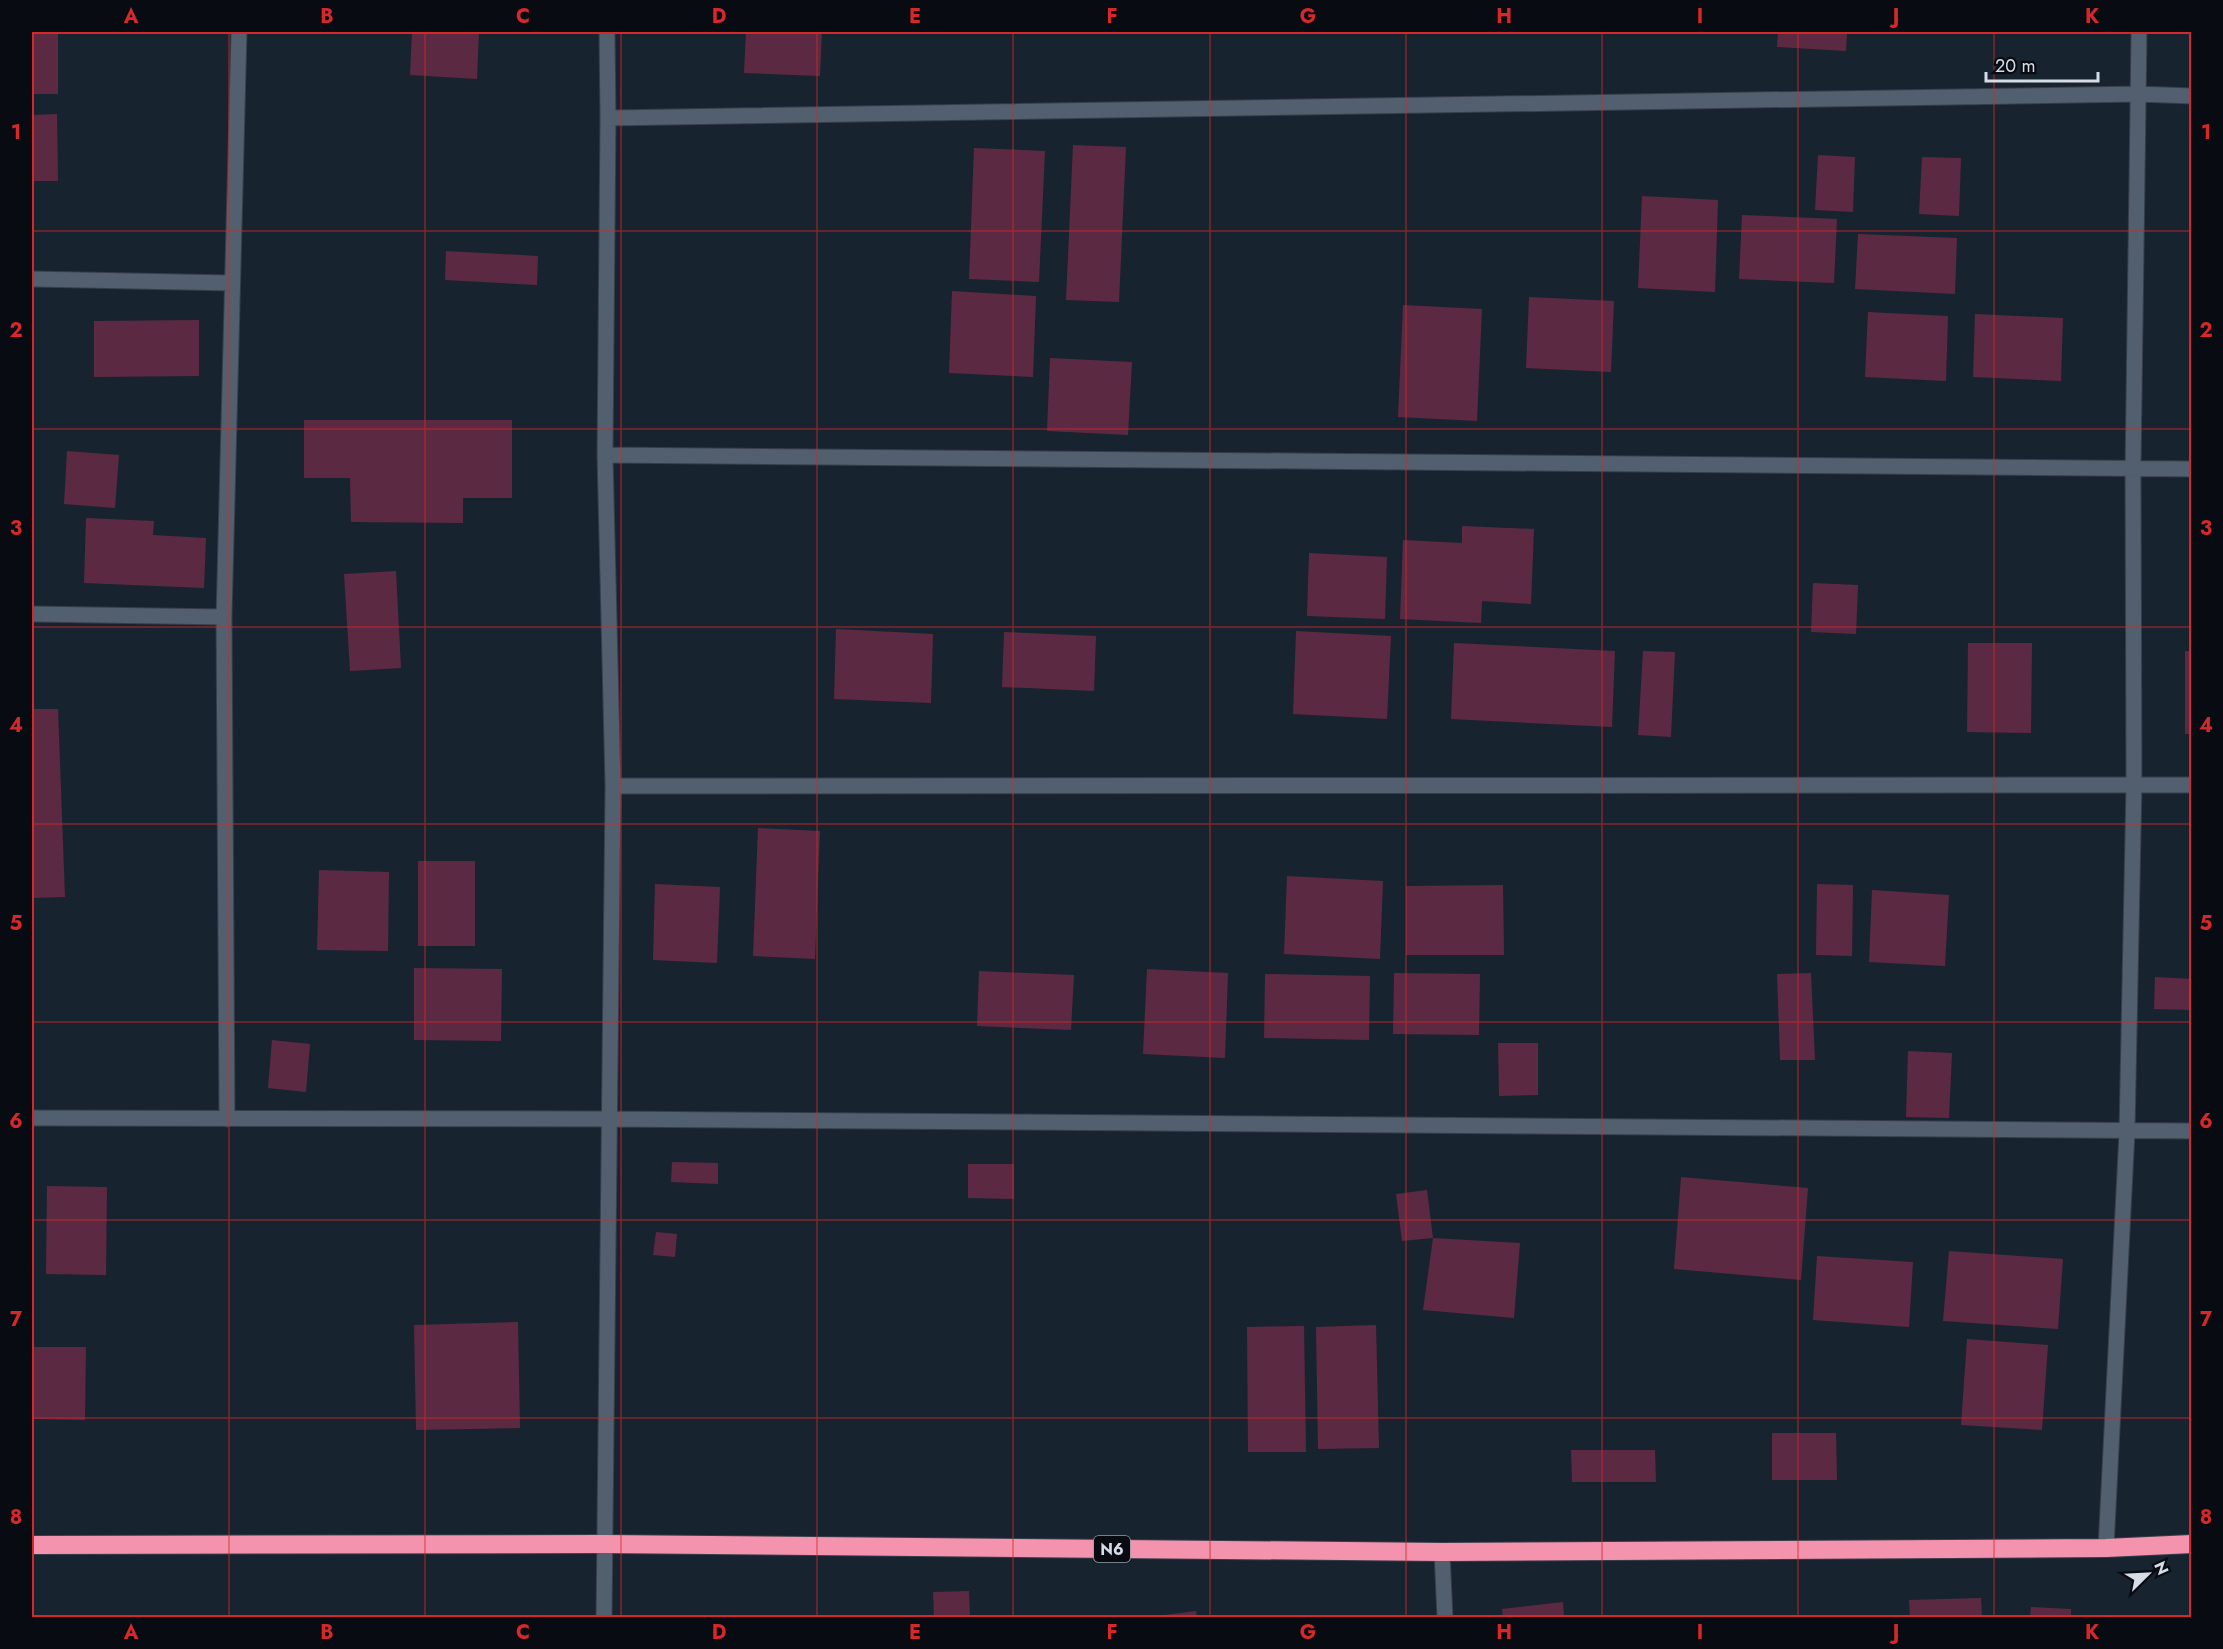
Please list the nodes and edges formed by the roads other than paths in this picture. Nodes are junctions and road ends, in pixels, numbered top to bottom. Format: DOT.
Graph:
graph roads {
  1 [pos="239,32"];
  2 [pos="607,32"];
  3 [pos="2139,32"];
  4 [pos="2138,94"];
  5 [pos="2192,96"];
  6 [pos="609,118"];
  7 [pos="32,279"];
  8 [pos="232,283"];
  9 [pos="605,455"];
  10 [pos="2192,469"];
  11 [pos="2133,470"];
  12 [pos="32,614"];
  13 [pos="224,617"];
  14 [pos="2134,784"];
  15 [pos="2192,785"];
  16 [pos="613,786"];
  17 [pos="32,1118"];
  18 [pos="227,1119"];
  19 [pos="608,1119"];
  20 [pos="2192,1131"];
  21 [pos="2127,1132"];
  22 [pos="603,1544"];
  23 [pos="2192,1544"];
  24 [pos="32,1545"];
  25 [pos="2106,1548"];
  26 [pos="1443,1552"];
  27 [pos="604,1617"];
  28 [pos="1445,1617"];
  1 -- 8 [label="street"];
  2 -- 6 [label="street"];
  3 -- 4 [label="street"];
  4 -- 5 [label="street"];
  4 -- 6 [label="street"];
  4 -- 11 [label="street"];
  6 -- 9 [label="street"];
  7 -- 8 [label="street"];
  8 -- 13 [label="street"];
  9 -- 11 [label="street"];
  9 -- 16 [label="street"];
  10 -- 11 [label="street"];
  11 -- 14 [label="street"];
  12 -- 13 [label="street"];
  13 -- 18 [label="street"];
  14 -- 15 [label="street"];
  14 -- 16 [label="street"];
  14 -- 21 [label="street"];
  16 -- 19 [label="street"];
  17 -- 18 [label="street"];
  18 -- 19 [label="street"];
  19 -- 21 [label="street"];
  19 -- 22 [label="street"];
  20 -- 21 [label="street"];
  21 -- 25 [label="street"];
  22 -- 24 [label="highway, N6"];
  22 -- 26 [label="highway, N6"];
  22 -- 27 [label="street"];
  23 -- 25 [label="highway, N6"];
  25 -- 26 [label="highway, N6"];
  26 -- 28 [label="street"];
}
